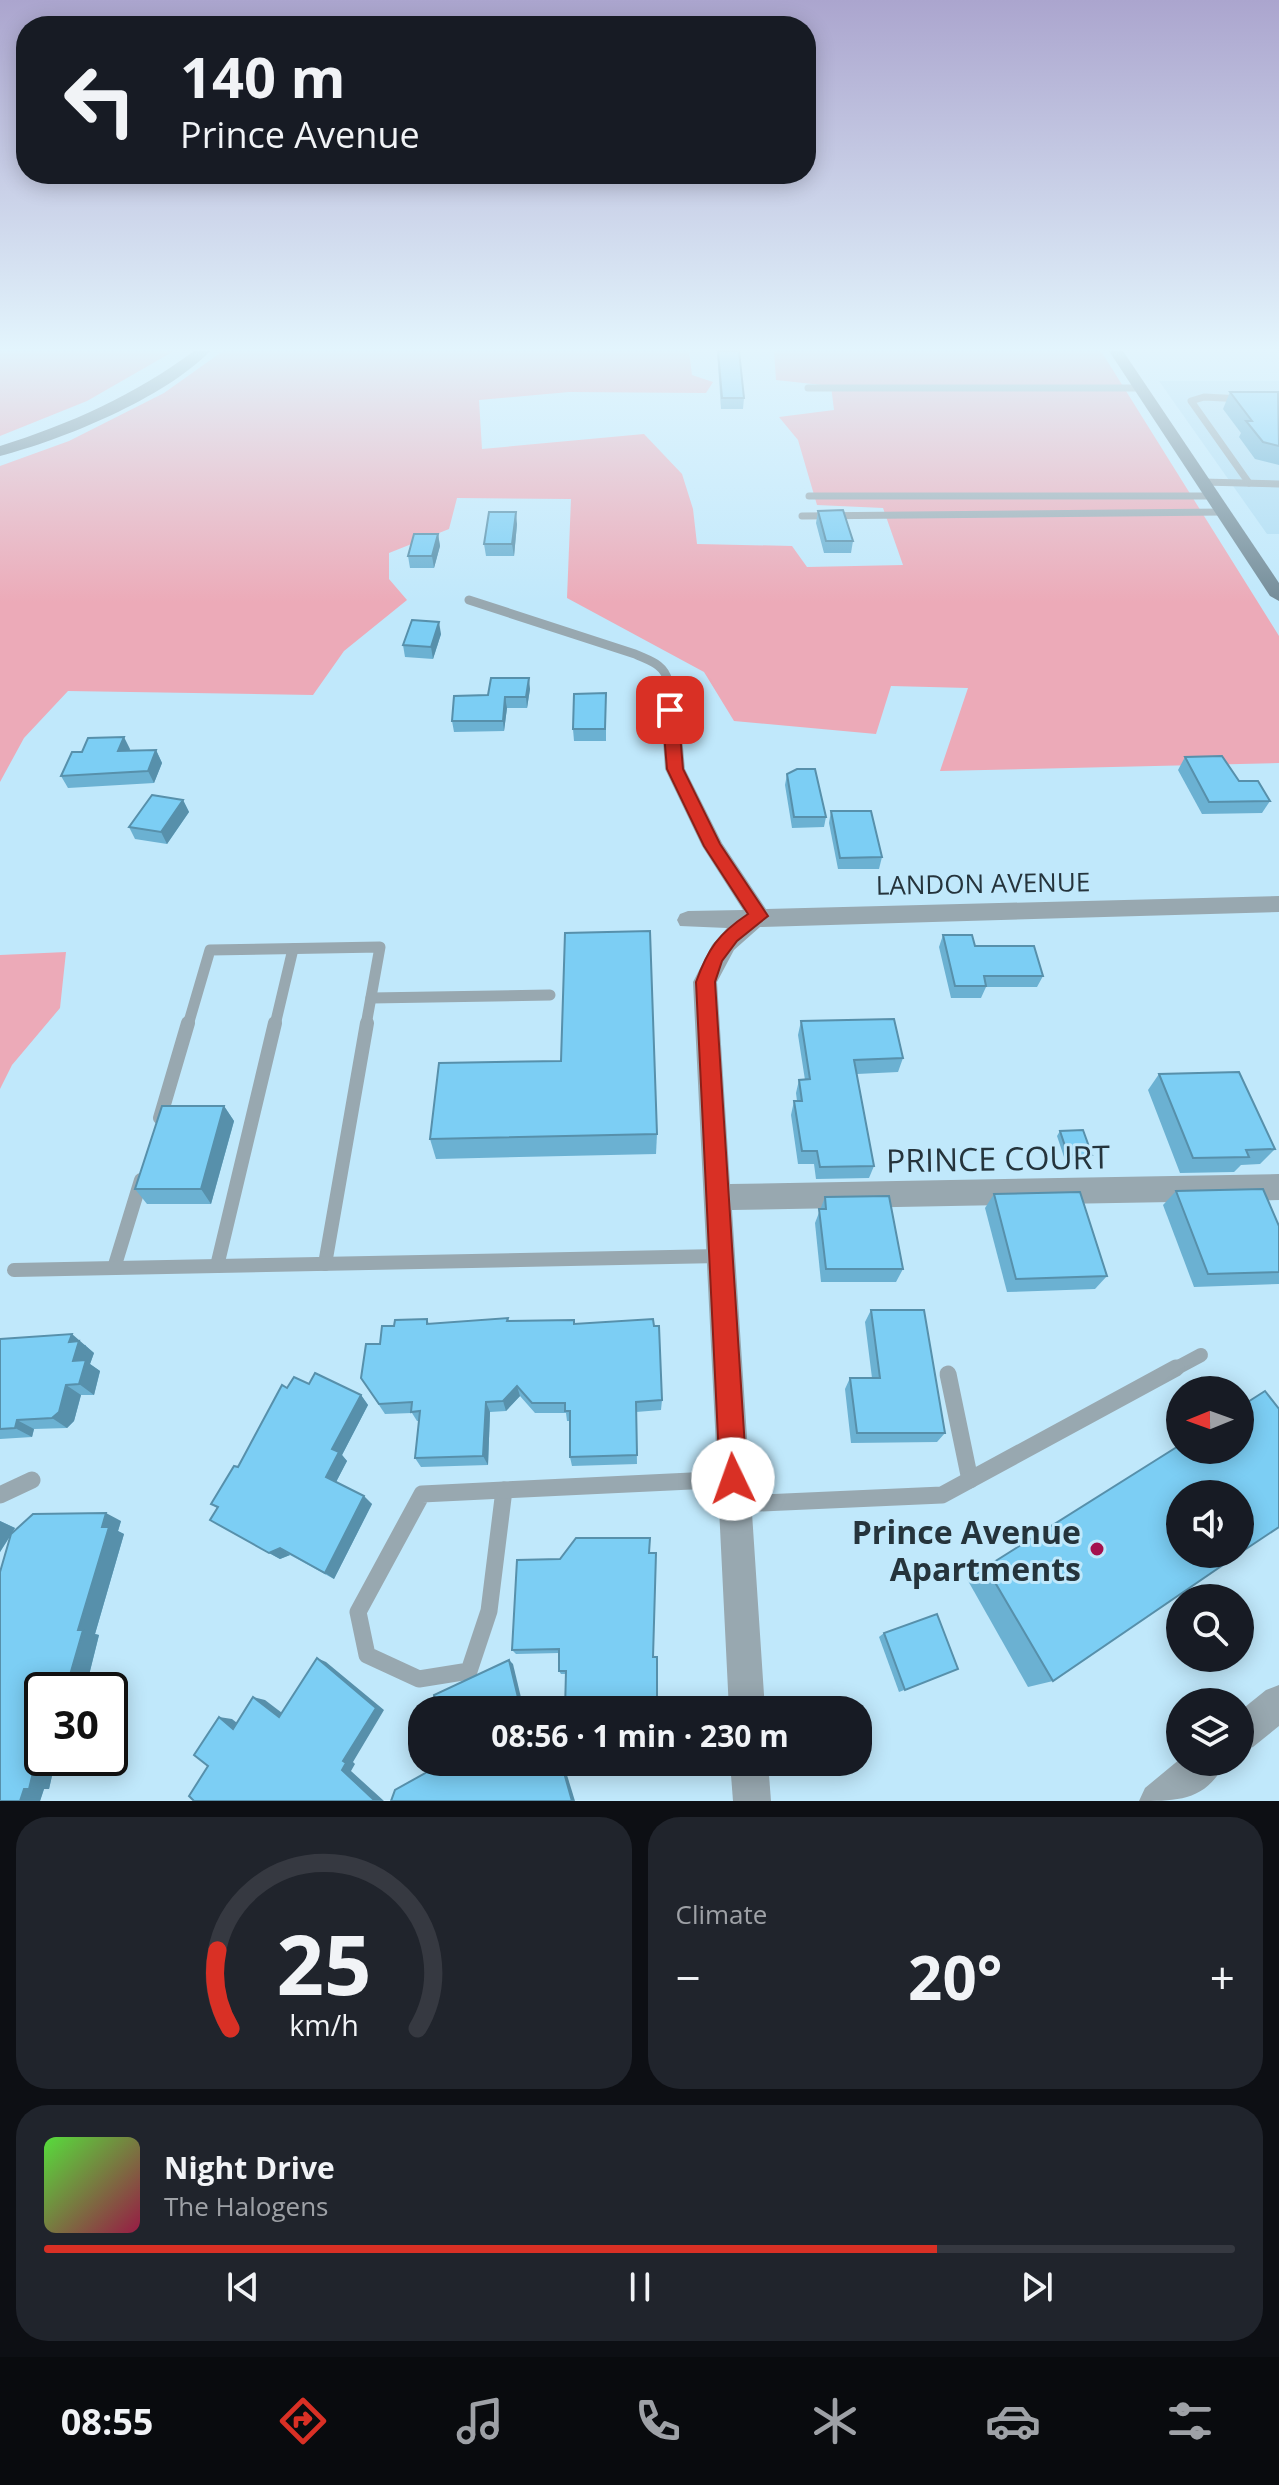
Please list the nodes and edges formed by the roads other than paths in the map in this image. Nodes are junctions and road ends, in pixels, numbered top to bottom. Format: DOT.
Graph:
graph roads {
  1 [pos="44,435"];
  2 [pos="1172,435"];
  3 [pos="1215,435"];
  4 [pos="0,451"];
  5 [pos="1249,483"];
  6 [pos="1279,484"];
  7 [pos="1207,489"];
  8 [pos="809,496"];
  9 [pos="1223,512"];
  10 [pos="802,516"];
  11 [pos="1279,596"];
  12 [pos="469,600"];
  13 [pos="668,681"];
  14 [pos="1279,904"];
  15 [pos="759,916"];
  16 [pos="688,920"];
  17 [pos="293,949"];
  18 [pos="550,995"];
  19 [pos="371,998"];
  20 [pos="156,1132"];
  21 [pos="146,1162"];
  22 [pos="1279,1187"];
  23 [pos="717,1197"];
  24 [pos="721,1256"];
  25 [pos="325,1264"];
  26 [pos="217,1266"];
  27 [pos="114,1268"];
  28 [pos="14,1270"];
  29 [pos="1201,1355"];
  30 [pos="948,1374"];
  31 [pos="32,1480"];
  32 [pos="970,1480"];
  33 [pos="504,1490"];
  34 [pos="734,1492"];
  35 [pos="0,1495"];
  36 [pos="746,1696"];
  37 [pos="1279,1703"];
  38 [pos="1254,1723"];
  39 [pos="750,1776"];
  40 [pos="1189,1776"];
  41 [pos="752,1801"];
  42 [pos="1158,1801"];
  1 -- 4 [label="main road"];
  2 -- 7 [label="main road"];
  3 -- 5 [label="lane"];
  5 -- 6 [label="lane"];
  5 -- 7 [label="lane"];
  7 -- 8 [label="lane"];
  7 -- 9 [label="main road"];
  9 -- 10 [label="lane"];
  9 -- 11 [label="main road"];
  12 -- 13 [label="lane"];
  13 -- 15 [label="street"];
  14 -- 15 [label="street, LANDON AVENUE"];
  15 -- 16 [label="street, LANDON AVENUE"];
  15 -- 23 [label="street"];
  17 -- 19 [label="lane"];
  17 -- 20 [label="lane"];
  17 -- 26 [label="lane"];
  18 -- 19 [label="lane"];
  19 -- 25 [label="lane"];
  21 -- 27 [label="lane"];
  22 -- 23 [label="street, PRINCE COURT"];
  23 -- 24 [label="street"];
  24 -- 25 [label="lane"];
  24 -- 34 [label="street"];
  25 -- 26 [label="lane"];
  26 -- 27 [label="lane"];
  27 -- 28 [label="lane"];
  29 -- 32 [label="lane"];
  30 -- 32 [label="lane"];
  31 -- 35 [label="lane"];
  32 -- 34 [label="lane"];
  33 -- 33 [label="lane"];
  33 -- 34 [label="lane"];
  34 -- 36 [label="street"];
  37 -- 38 [label="street"];
  39 -- 41 [label="street"];
  40 -- 42 [label="street"];
}
